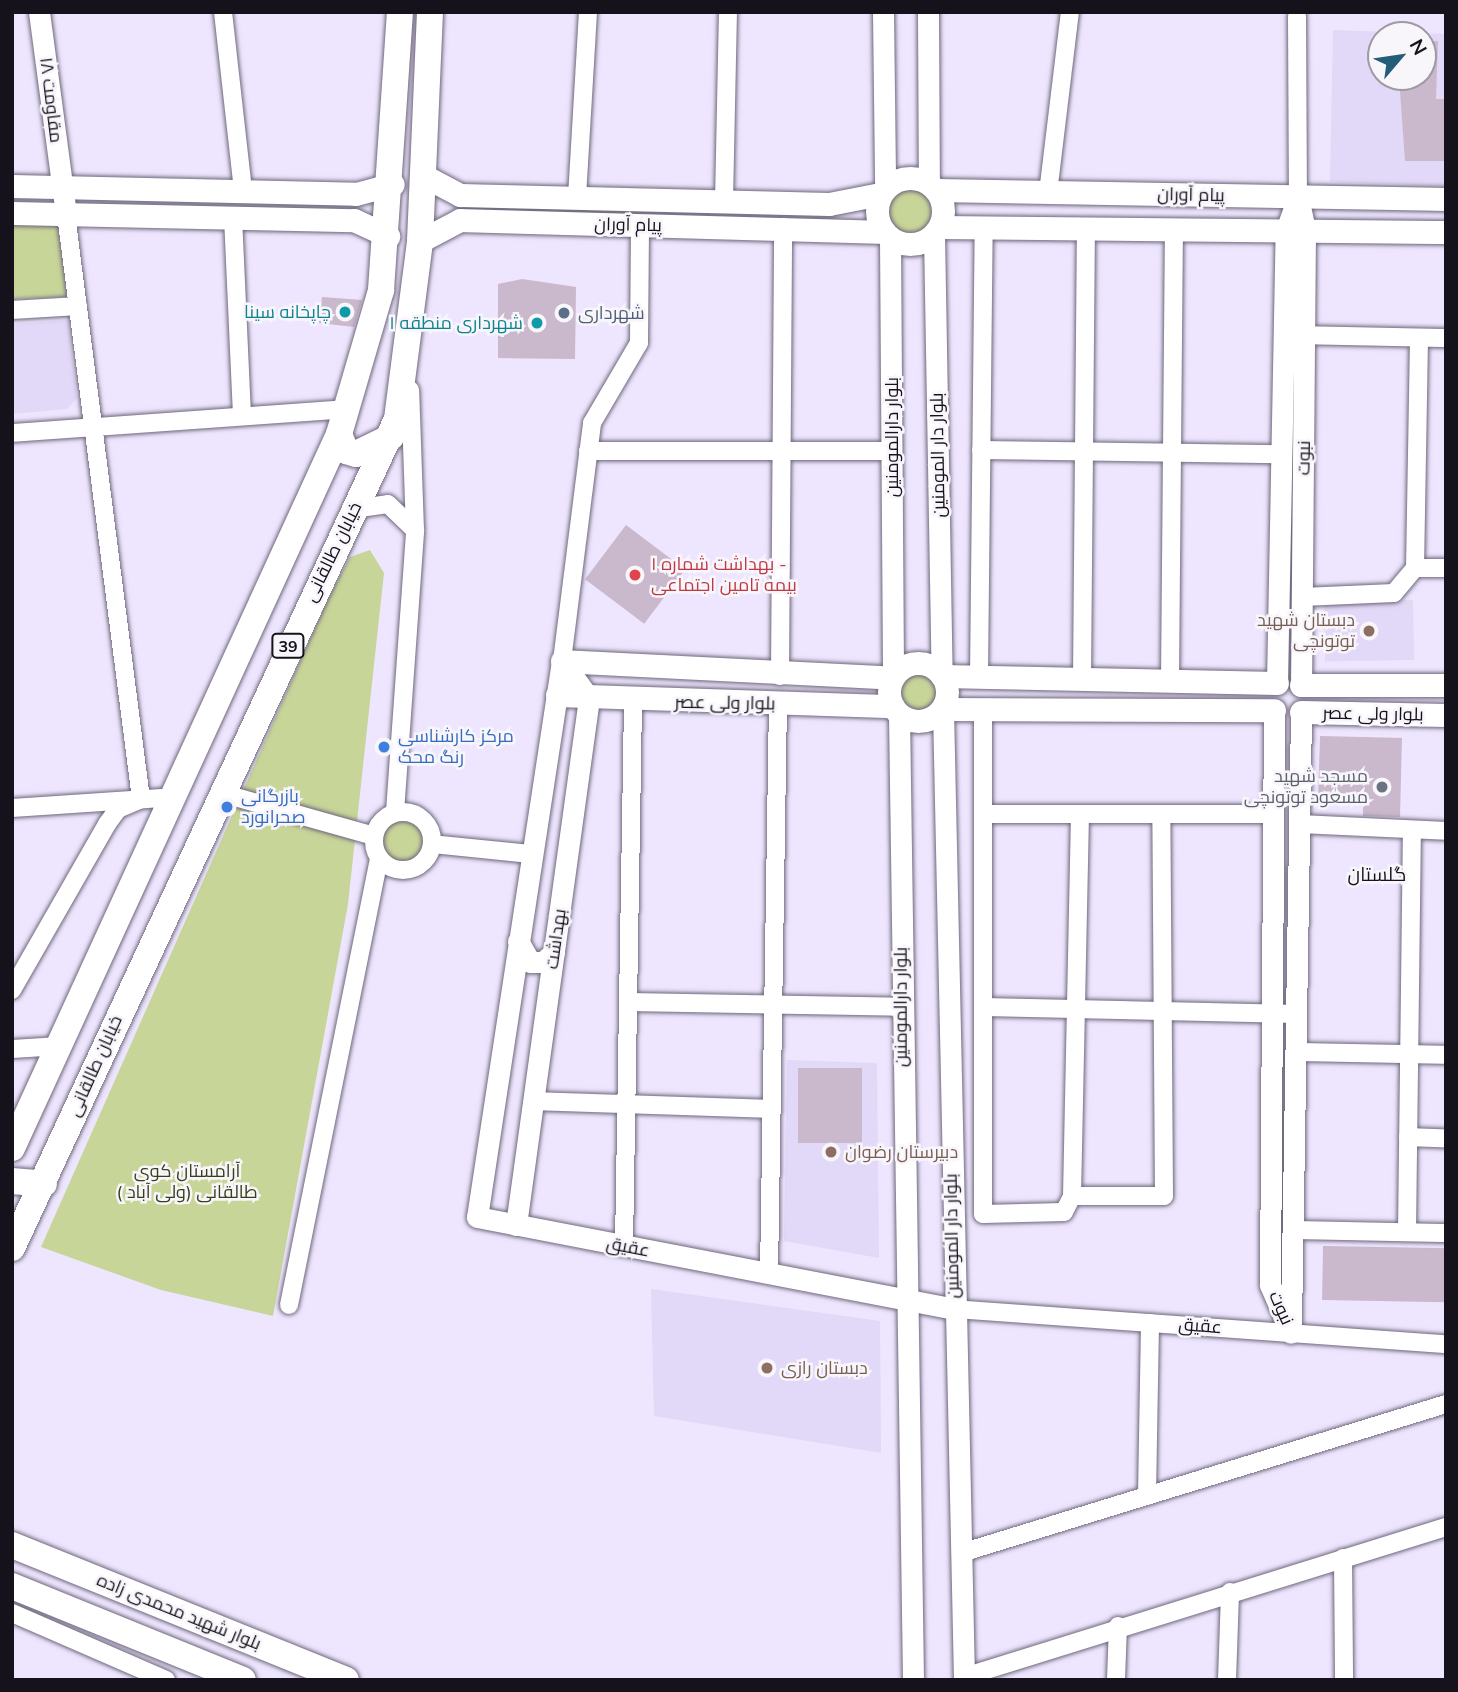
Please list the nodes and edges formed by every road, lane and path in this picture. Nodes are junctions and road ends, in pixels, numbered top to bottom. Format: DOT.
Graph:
graph roads {
  1 [pos="39,12"];
  2 [pos="223,12"];
  3 [pos="400,12"];
  4 [pos="430,12"];
  5 [pos="588,12"];
  6 [pos="728,12"];
  7 [pos="883,12"];
  8 [pos="928,12"];
  9 [pos="1070,12"];
  10 [pos="1295,13"];
  11 [pos="424,176"];
  12 [pos="393,184"];
  13 [pos="12,186"];
  14 [pos="62,187"];
  15 [pos="932,187"];
  16 [pos="243,191"];
  17 [pos="883,191"];
  18 [pos="1048,192"];
  19 [pos="356,194"];
  20 [pos="460,195"];
  21 [pos="577,197"];
  22 [pos="1298,197"];
  23 [pos="1446,199"];
  24 [pos="724,201"];
  25 [pos="848,203"];
  26 [pos="12,213"];
  27 [pos="65,214"];
  28 [pos="233,218"];
  29 [pos="354,220"];
  30 [pos="460,220"];
  31 [pos="640,226"];
  32 [pos="783,227"];
  33 [pos="852,227"];
  34 [pos="985,227"];
  35 [pos="1086,228"];
  36 [pos="1174,229"];
  37 [pos="937,230"];
  38 [pos="1296,231"];
  39 [pos="1446,232"];
  40 [pos="887,235"];
  41 [pos="389,236"];
  42 [pos="420,241"];
  43 [pos="78,306"];
  44 [pos="12,310"];
  45 [pos="1284,335"];
  46 [pos="1306,336"];
  47 [pos="1419,338"];
  48 [pos="1446,338"];
  49 [pos="409,356"];
  50 [pos="242,416"];
  51 [pos="342,421"];
  52 [pos="93,427"];
  53 [pos="12,433"];
  54 [pos="391,437"];
  55 [pos="782,450"];
  56 [pos="981,450"];
  57 [pos="588,451"];
  58 [pos="892,451"];
  59 [pos="1084,451"];
  60 [pos="1172,452"];
  61 [pos="1282,454"];
  62 [pos="308,511"];
  63 [pos="347,519"];
  64 [pos="415,530"];
  65 [pos="1415,568"];
  66 [pos="1446,568"];
  67 [pos="1302,597"];
  68 [pos="562,661"];
  69 [pos="780,676"];
  70 [pos="942,676"];
  71 [pos="979,676"];
  72 [pos="893,678"];
  73 [pos="1082,679"];
  74 [pos="1170,681"];
  75 [pos="1277,684"];
  76 [pos="1301,685"];
  77 [pos="1446,685"];
  78 [pos="557,695"];
  79 [pos="589,698"];
  80 [pos="633,701"];
  81 [pos="778,704"];
  82 [pos="943,709"];
  83 [pos="896,710"];
  84 [pos="1273,710"];
  85 [pos="983,711"];
  86 [pos="1301,712"];
  87 [pos="1446,715"];
  88 [pos="221,793"];
  89 [pos="177,797"];
  90 [pos="141,799"];
  91 [pos="12,808"];
  92 [pos="395,812"];
  93 [pos="983,814"];
  94 [pos="1080,814"];
  95 [pos="1161,814"];
  96 [pos="1275,814"];
  97 [pos="1300,824"];
  98 [pos="1412,830"];
  99 [pos="1446,831"];
  100 [pos="374,836"];
  101 [pos="432,844"];
  102 [pos="530,854"];
  103 [pos="379,859"];
  104 [pos="518,941"];
  105 [pos="554,952"];
  106 [pos="12,990"];
  107 [pos="628,1002"];
  108 [pos="773,1005"];
  109 [pos="901,1007"];
  110 [pos="984,1007"];
  111 [pos="1078,1009"];
  112 [pos="1163,1011"];
  113 [pos="1273,1013"];
  114 [pos="1296,1014"];
  115 [pos="60,1046"];
  116 [pos="12,1049"];
  117 [pos="1295,1052"];
  118 [pos="1409,1054"];
  119 [pos="1446,1055"];
  120 [pos="533,1101"];
  121 [pos="626,1106"];
  122 [pos="772,1109"];
  123 [pos="1408,1137"];
  124 [pos="1446,1138"];
  125 [pos="12,1148"];
  126 [pos="12,1181"];
  127 [pos="44,1184"];
  128 [pos="1072,1196"];
  129 [pos="516,1225"];
  130 [pos="1292,1230"];
  131 [pos="1407,1232"];
  132 [pos="1446,1233"];
  133 [pos="13,1243"];
  134 [pos="624,1246"];
  135 [pos="769,1274"];
  136 [pos="904,1300"];
  137 [pos="289,1305"];
  138 [pos="954,1309"];
  139 [pos="1150,1323"];
  140 [pos="1290,1333"];
  141 [pos="1446,1344"];
  142 [pos="1446,1404"];
  143 [pos="1147,1496"];
  144 [pos="1446,1527"];
  145 [pos="12,1545"];
  146 [pos="961,1553"];
  147 [pos="1343,1558"];
  148 [pos="12,1586"];
  149 [pos="1230,1592"];
  150 [pos="12,1613"];
  151 [pos="1118,1626"];
  152 [pos="964,1678"];
  153 [pos="166,1680"];
  154 [pos="243,1680"];
  155 [pos="346,1680"];
  156 [pos="913,1680"];
  157 [pos="1116,1680"];
  158 [pos="1227,1680"];
  159 [pos="1344,1680"];
  1 -- 14 [label="street, مقاومت ۱۸"];
  2 -- 16 [label="street"];
  3 -- 12 [label="main road, 39"];
  4 -- 11 [label="main road, خیابان طالقانی / 39"];
  5 -- 21 [label="street"];
  6 -- 24 [label="street"];
  7 -- 17 [label="street"];
  8 -- 15 [label="street"];
  9 -- 18 [label="street"];
  10 -- 22 [label="street"];
  11 -- 20 [label="main road, پیام آوران"];
  11 -- 42 [label="main road, خیابان طالقانی / 39"];
  12 -- 19 [label="main road"];
  12 -- 41 [label="main road, 39"];
  13 -- 14 [label="main road"];
  14 -- 16 [label="main road"];
  14 -- 27 [label="street, مقاومت ۱۸"];
  15 -- 17 [label="main road"];
  15 -- 18 [label="main road, پیام آوران"];
  15 -- 37 [label="main road"];
  16 -- 19 [label="main road"];
  17 -- 25 [label="main road, پیام آوران"];
  17 -- 40 [label="main road"];
  18 -- 22 [label="main road, پیام آوران"];
  19 -- 29 [label="main road"];
  20 -- 21 [label="main road, پیام آوران"];
  20 -- 30 [label="main road"];
  21 -- 24 [label="main road, پیام آوران"];
  22 -- 23 [label="main road, پیام آوران"];
  22 -- 38 [label="street"];
  24 -- 25 [label="main road, پیام آوران"];
  25 -- 33 [label="main road"];
  26 -- 27 [label="main road"];
  27 -- 28 [label="main road"];
  27 -- 43 [label="street"];
  28 -- 29 [label="main road"];
  28 -- 50 [label="street"];
  29 -- 41 [label="main road"];
  30 -- 31 [label="main road, پیام آوران"];
  30 -- 42 [label="main road, پیام آوران"];
  31 -- 32 [label="main road, پیام آوران"];
  31 -- 57 [label="street"];
  32 -- 33 [label="main road, پیام آوران"];
  32 -- 55 [label="street"];
  33 -- 40 [label="main road, پیام آوران"];
  34 -- 35 [label="main road, پیام آوران"];
  34 -- 37 [label="main road, پیام آوران"];
  34 -- 56 [label="street"];
  35 -- 36 [label="main road, پیام آوران"];
  35 -- 59 [label="street"];
  36 -- 38 [label="main road, پیام آوران"];
  36 -- 60 [label="street"];
  37 -- 40 [label="main road"];
  37 -- 70 [label="street, بلوار دار المومنین"];
  38 -- 39 [label="main road, پیام آوران"];
  38 -- 45 [label="street, نبوت"];
  38 -- 46 [label="street, نبوت"];
  40 -- 58 [label="street, بلوار دارالمومنین"];
  41 -- 51 [label="main road, 39"];
  42 -- 49 [label="main road, خیابان طالقانی / 39"];
  43 -- 44 [label="street"];
  43 -- 52 [label="street"];
  45 -- 46 [label="street"];
  45 -- 61 [label="street, نبوت"];
  46 -- 47 [label="street"];
  46 -- 67 [label="street, نبوت"];
  47 -- 48 [label="street"];
  47 -- 65 [label="street"];
  49 -- 54 [label="main road, خیابان طالقانی / 39"];
  49 -- 64 [label="street"];
  50 -- 51 [label="street"];
  50 -- 52 [label="street"];
  51 -- 54 [label="main road"];
  51 -- 62 [label="main road, 39"];
  52 -- 53 [label="street"];
  52 -- 90 [label="street"];
  54 -- 63 [label="main road, خیابان طالقانی / 39"];
  55 -- 57 [label="street"];
  55 -- 58 [label="street"];
  55 -- 69 [label="street"];
  56 -- 59 [label="street"];
  56 -- 71 [label="street"];
  57 -- 68 [label="street"];
  58 -- 72 [label="street, بلوار دارالمومنین"];
  59 -- 60 [label="street"];
  59 -- 73 [label="street"];
  60 -- 61 [label="street"];
  60 -- 74 [label="street"];
  61 -- 75 [label="street, نبوت"];
  62 -- 63 [label="main road"];
  62 -- 89 [label="main road, 39"];
  63 -- 64 [label="street"];
  63 -- 88 [label="main road, خیابان طالقانی / 39"];
  64 -- 92 [label="street"];
  65 -- 66 [label="street"];
  65 -- 67 [label="street"];
  67 -- 76 [label="street, نبوت"];
  68 -- 69 [label="main road, بلوار ولی عصر"];
  68 -- 78 [label="street"];
  68 -- 79 [label="street"];
  69 -- 72 [label="main road, بلوار ولی عصر"];
  70 -- 71 [label="main road"];
  70 -- 72 [label="main road"];
  70 -- 82 [label="main road"];
  71 -- 73 [label="main road"];
  72 -- 83 [label="main road"];
  73 -- 74 [label="main road"];
  74 -- 75 [label="main road"];
  75 -- 76 [label="main road"];
  75 -- 84 [label="main road"];
  76 -- 77 [label="main road, بلوار ولی عصر"];
  76 -- 86 [label="main road"];
  78 -- 79 [label="main road, بلوار ولی عصر"];
  78 -- 102 [label="street"];
  79 -- 80 [label="main road, بلوار ولی عصر"];
  79 -- 105 [label="street, بهداشت"];
  80 -- 81 [label="main road, بلوار ولی عصر"];
  80 -- 107 [label="street"];
  81 -- 83 [label="main road, بلوار ولی عصر"];
  81 -- 108 [label="street"];
  82 -- 83 [label="main road"];
  82 -- 85 [label="main road"];
  82 -- 138 [label="street, بلوار دار المومنین"];
  83 -- 109 [label="street, بلوار دارالمومنین"];
  84 -- 85 [label="main road"];
  84 -- 86 [label="main road"];
  84 -- 96 [label="street, نبوت"];
  85 -- 93 [label="street"];
  86 -- 87 [label="main road, بلوار ولی عصر"];
  86 -- 97 [label="street, نبوت"];
  88 -- 100 [label="street"];
  88 -- 127 [label="main road, خیابان طالقانی / 39"];
  89 -- 90 [label="street"];
  89 -- 115 [label="main road, 39"];
  90 -- 91 [label="street"];
  90 -- 106 [label="street"];
  92 -- 100 [label="street"];
  92 -- 101 [label="street"];
  93 -- 94 [label="street"];
  93 -- 110 [label="street"];
  94 -- 95 [label="street"];
  94 -- 111 [label="street"];
  95 -- 96 [label="street"];
  95 -- 112 [label="street"];
  96 -- 97 [label="street"];
  96 -- 113 [label="street, نبوت"];
  97 -- 98 [label="street"];
  97 -- 114 [label="street, نبوت"];
  98 -- 99 [label="street"];
  98 -- 118 [label="street"];
  100 -- 103 [label="street"];
  101 -- 102 [label="street"];
  101 -- 103 [label="street"];
  102 -- 104 [label="street"];
  103 -- 137 [label="street"];
  104 -- 105 [label="street"];
  104 -- 129 [label="street, عقیق"];
  105 -- 120 [label="street, بهداشت"];
  107 -- 108 [label="street"];
  107 -- 121 [label="street"];
  108 -- 109 [label="street"];
  108 -- 122 [label="street"];
  109 -- 136 [label="street, بلوار دارالمومنین"];
  110 -- 111 [label="street"];
  110 -- 128 [label="street"];
  111 -- 112 [label="street"];
  111 -- 128 [label="street"];
  112 -- 113 [label="street"];
  112 -- 128 [label="street"];
  113 -- 114 [label="street"];
  113 -- 140 [label="street, نبوت"];
  114 -- 117 [label="street, نبوت"];
  115 -- 116 [label="street"];
  115 -- 125 [label="main road, 39"];
  117 -- 118 [label="street"];
  117 -- 130 [label="street, نبوت"];
  118 -- 119 [label="street"];
  118 -- 123 [label="street"];
  120 -- 121 [label="street"];
  120 -- 129 [label="street, بهداشت"];
  121 -- 122 [label="street"];
  121 -- 134 [label="street"];
  122 -- 135 [label="street"];
  123 -- 124 [label="street"];
  123 -- 131 [label="street"];
  126 -- 127 [label="main road"];
  127 -- 133 [label="main road, خیابان طالقانی / 39"];
  129 -- 134 [label="street, عقیق"];
  130 -- 131 [label="street"];
  130 -- 140 [label="street, نبوت"];
  131 -- 132 [label="street"];
  134 -- 135 [label="street, عقیق"];
  135 -- 136 [label="street, عقیق"];
  136 -- 138 [label="street, عقیق"];
  136 -- 156 [label="street"];
  138 -- 139 [label="street, عقیق"];
  138 -- 146 [label="street, بلوار دار المومنین"];
  139 -- 140 [label="street, عقیق"];
  139 -- 143 [label="street"];
  140 -- 141 [label="street, عقیق"];
  142 -- 143 [label="street"];
  143 -- 146 [label="street"];
  144 -- 147 [label="street"];
  145 -- 155 [label="main road, بلوار شهید محمدی زاده"];
  146 -- 152 [label="street, بلوار دار المومنین"];
  147 -- 149 [label="street"];
  147 -- 159 [label="street"];
  148 -- 154 [label="main road"];
  149 -- 151 [label="street"];
  149 -- 158 [label="street"];
  150 -- 153 [label="street"];
  151 -- 152 [label="street"];
  151 -- 157 [label="street"];
}
